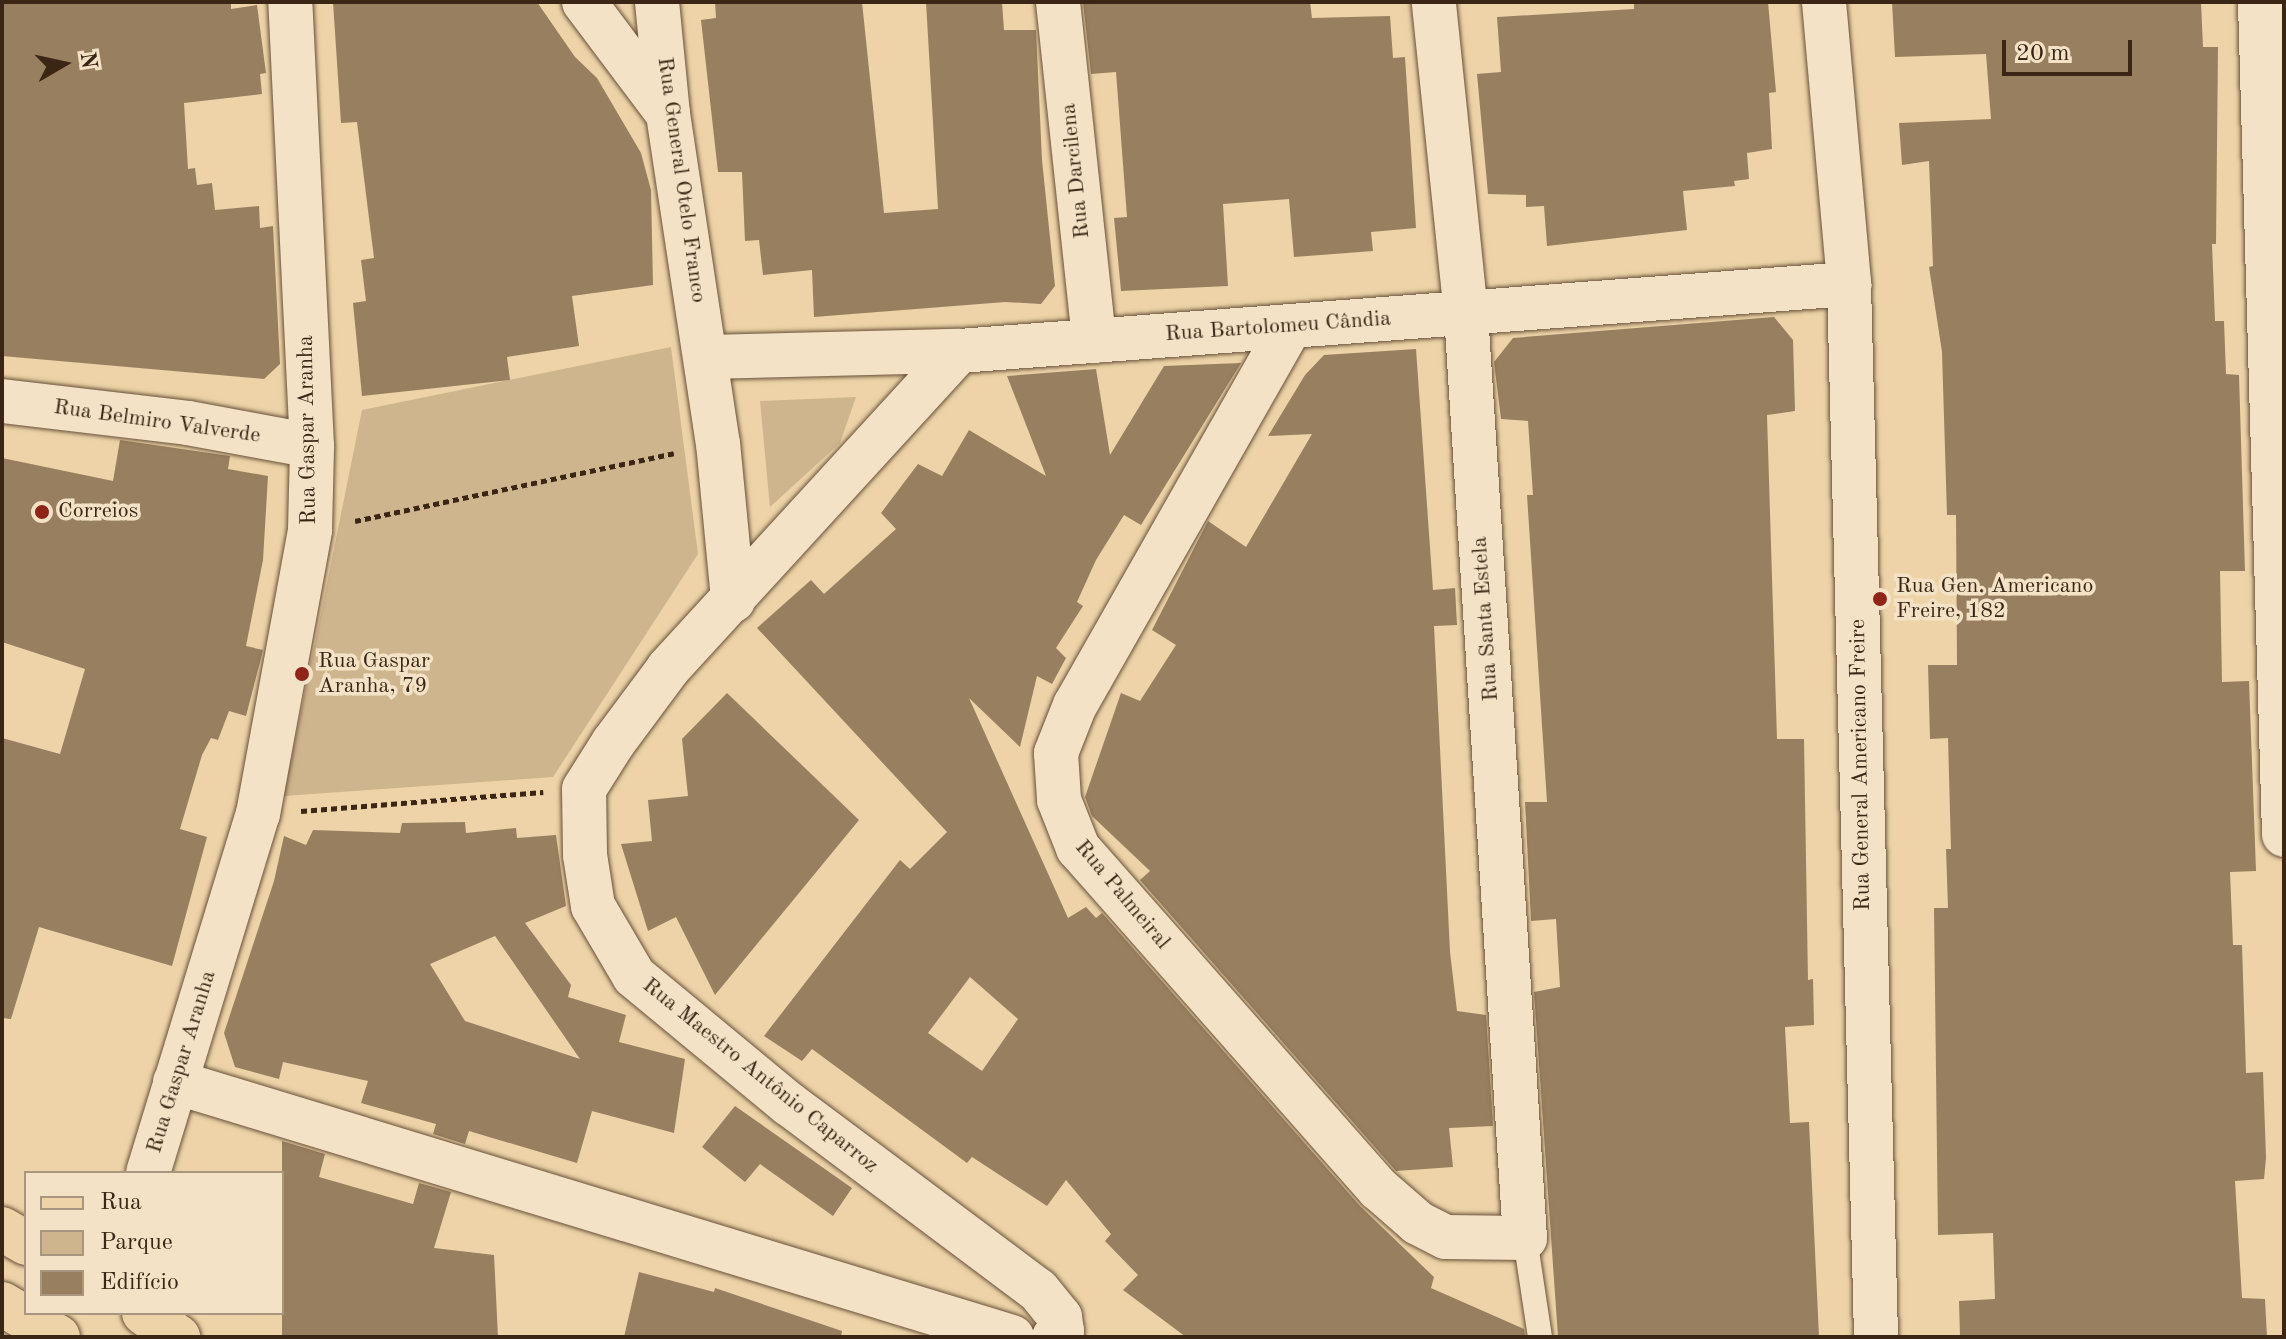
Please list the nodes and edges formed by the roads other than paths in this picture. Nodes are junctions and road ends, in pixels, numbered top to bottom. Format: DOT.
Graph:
graph roads {
  1 [pos="290,2"];
  2 [pos="584,2"];
  3 [pos="657,2"];
  4 [pos="1058,2"];
  5 [pos="1434,2"];
  6 [pos="1824,2"];
  7 [pos="2260,2"];
  8 [pos="668,114"];
  9 [pos="1849,284"];
  10 [pos="1466,314"];
  11 [pos="1290,327"];
  12 [pos="1094,341"];
  13 [pos="959,351"];
  14 [pos="707,357"];
  15 [pos="2,401"];
  16 [pos="312,446"];
  17 [pos="733,600"];
  18 [pos="2284,835"];
  19 [pos="175,1082"];
  20 [pos="149,1171"];
  21 [pos="1525,1238"];
  22 [pos="2,1304"];
  23 [pos="147,1315"];
  24 [pos="58,1337"];
  25 [pos="178,1337"];
  26 [pos="1012,1337"];
  27 [pos="1054,1337"];
  28 [pos="1540,1337"];
  29 [pos="1876,1337"];
  1 -- 16 [label="street, Rua Gaspar Aranha"];
  2 -- 8 [label="street"];
  3 -- 8 [label="street, Rua General Otelo Franco"];
  4 -- 12 [label="street, Rua Darcilena"];
  5 -- 10 [label="street, Rua Santa Estela"];
  6 -- 9 [label="street, Rua General Americano Freire"];
  7 -- 18 [label="street"];
  8 -- 14 [label="street, Rua General Otelo Franco"];
  9 -- 10 [label="street, Rua Bartolomeu Cândia"];
  9 -- 29 [label="street, Rua General Americano Freire"];
  10 -- 11 [label="street, Rua Bartolomeu Cândia"];
  10 -- 21 [label="street, Rua Santa Estela"];
  11 -- 12 [label="street, Rua Bartolomeu Cândia"];
  11 -- 21 [label="street, Rua Palmeiral"];
  12 -- 13 [label="street, Rua Bartolomeu Cândia"];
  13 -- 14 [label="street, Rua Bartolomeu Cândia"];
  13 -- 17 [label="street"];
  14 -- 17 [label="street, Rua General Otelo Franco"];
  15 -- 16 [label="street, Rua Belmiro Valverde"];
  16 -- 19 [label="street, Rua Gaspar Aranha"];
  17 -- 27 [label="street, Rua Maestro Antônio Caparroz"];
  19 -- 20 [label="street, Rua Gaspar Aranha"];
  19 -- 26 [label="street"];
  21 -- 28 [label="lane"];
  22 -- 24 [label="main road"];
  23 -- 25 [label="main road"];
}
